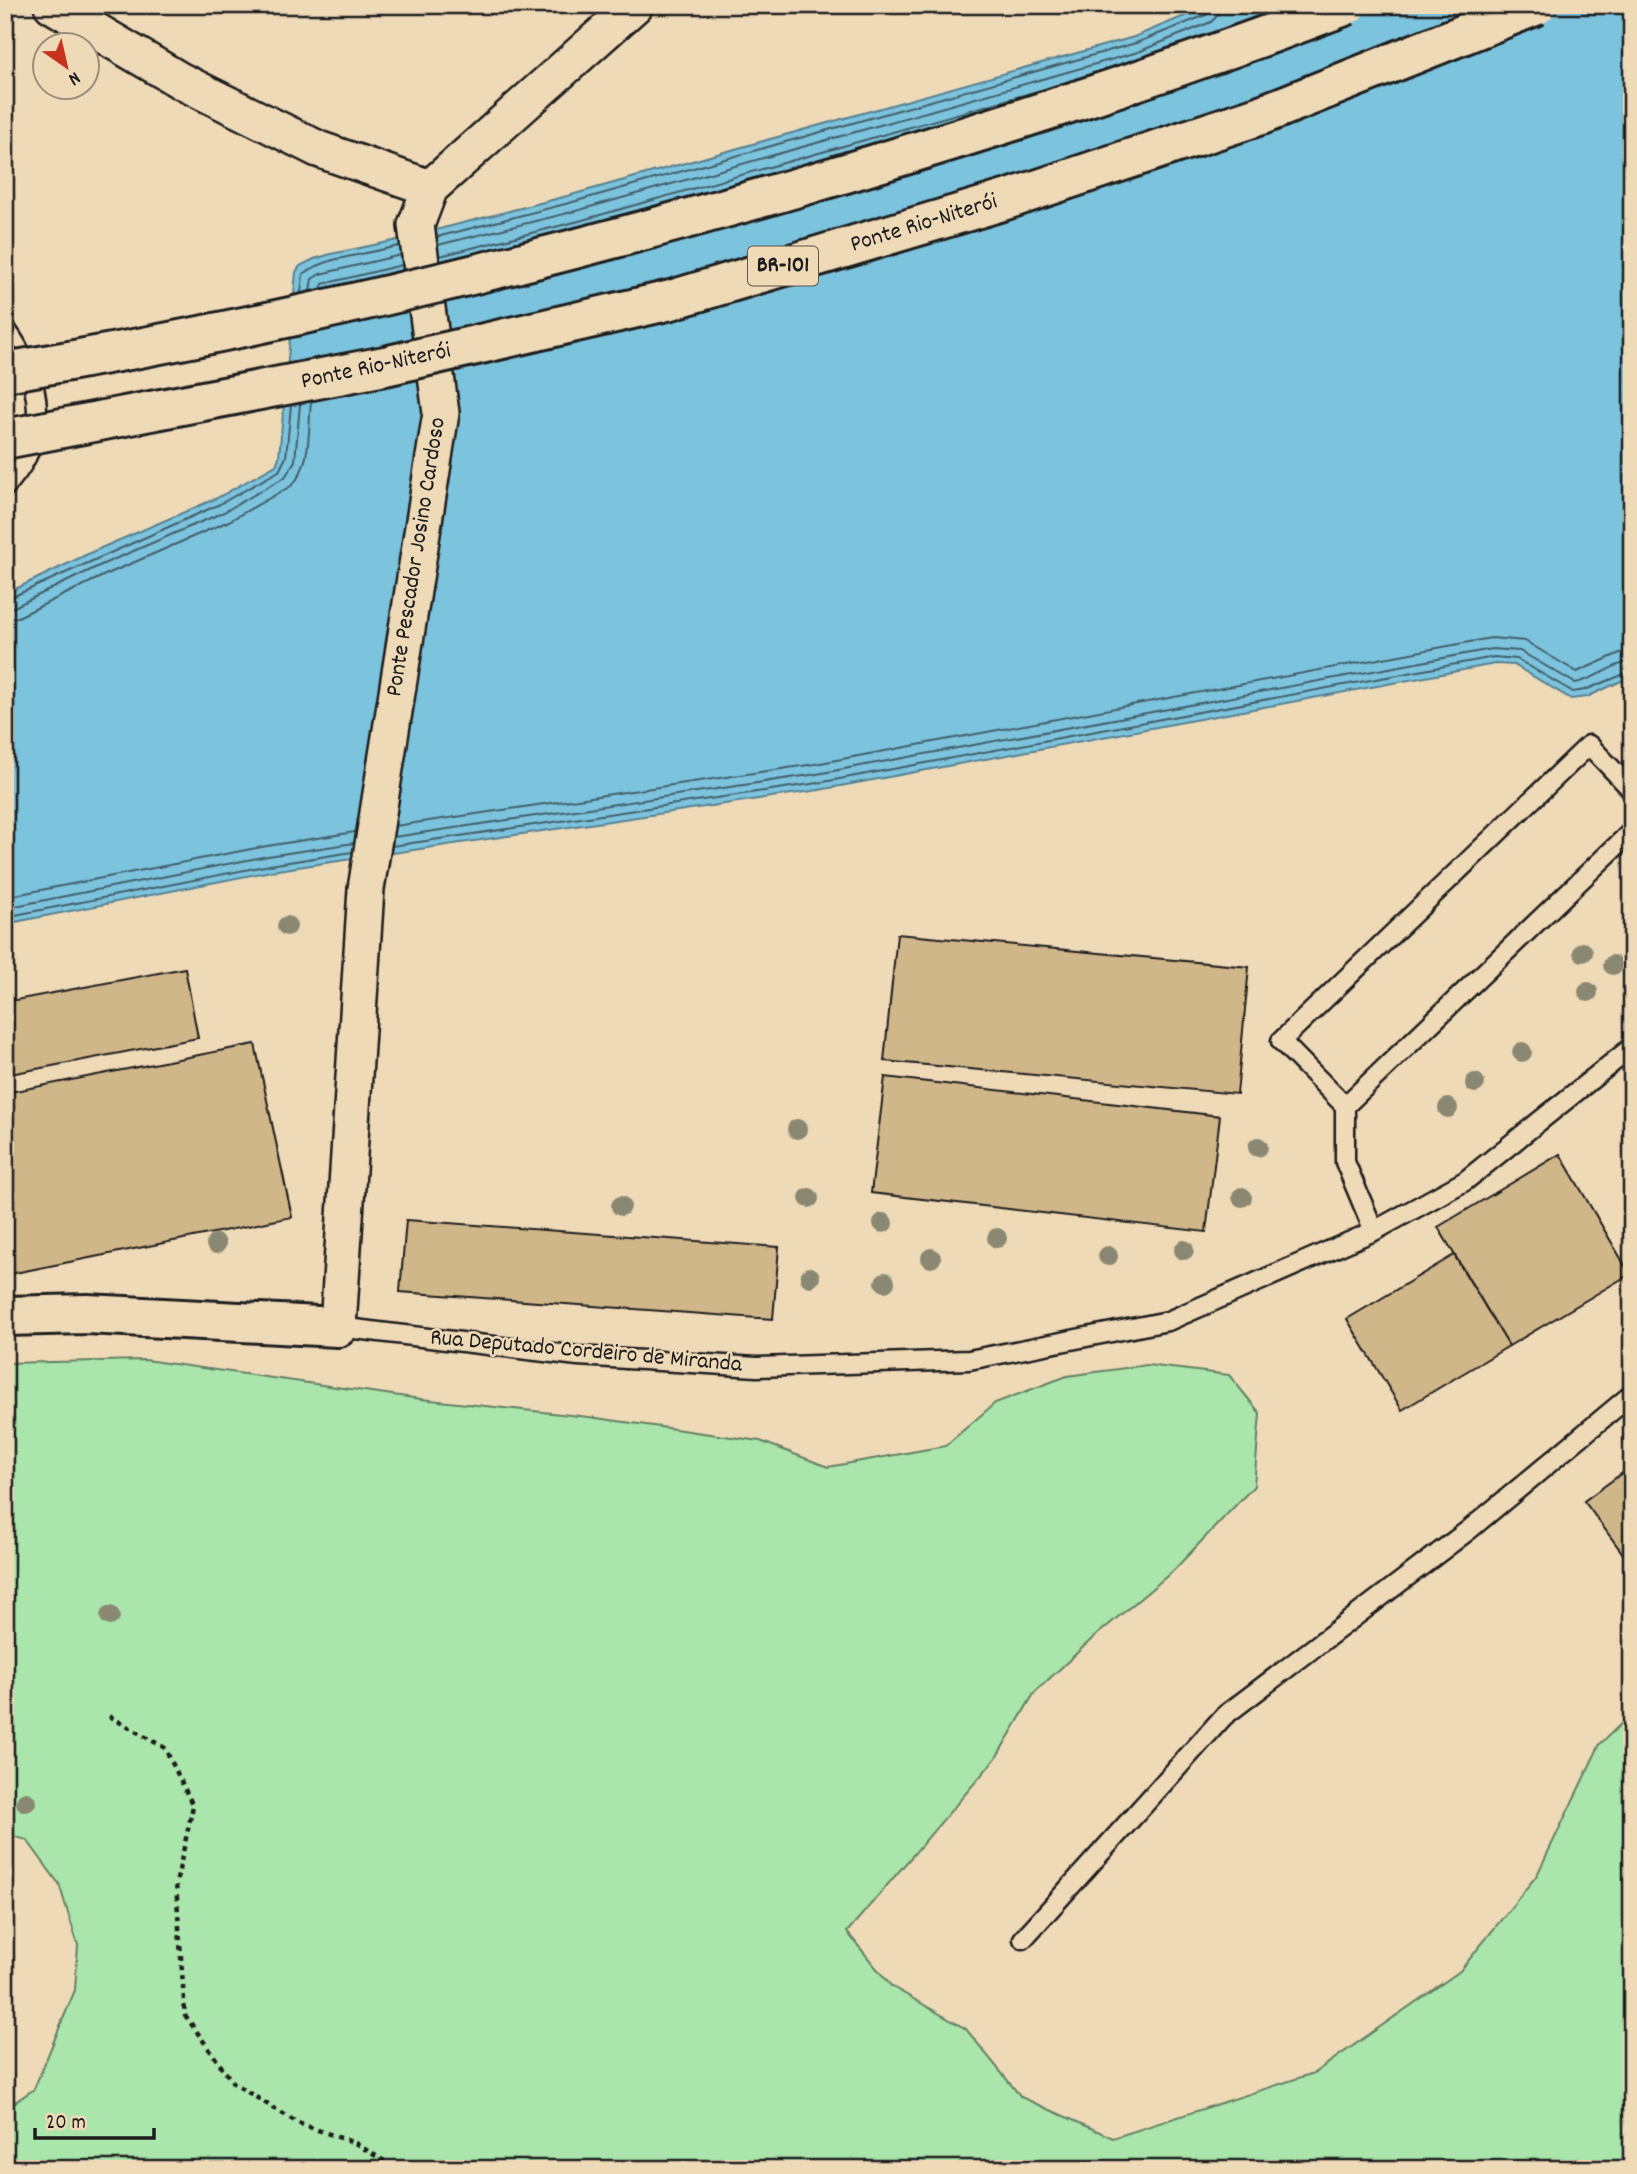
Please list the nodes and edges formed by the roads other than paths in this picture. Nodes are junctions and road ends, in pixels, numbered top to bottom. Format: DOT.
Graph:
graph roads {
  1 [pos="52,5"];
  2 [pos="635,5"];
  3 [pos="1347,5"];
  4 [pos="1536,5"];
  5 [pos="430,188"];
  6 [pos="5,328"];
  7 [pos="5,372"];
  8 [pos="5,439"];
  9 [pos="5,487"];
  10 [pos="1632,790"];
  11 [pos="1632,831"];
  12 [pos="1632,1047"];
  13 [pos="1345,1106"];
  14 [pos="1374,1231"];
  15 [pos="5,1316"];
  16 [pos="338,1327"];
  17 [pos="1632,1394"];
  18 [pos="1023,1939"];
  1 -- 5 [label="street"];
  2 -- 5 [label="street"];
  3 -- 7 [label="main road, bridge"];
  4 -- 8 [label="main road, Ponte Rio-Niterói / BR-101, bridge"];
  5 -- 16 [label="street, Ponte Pescador Josino Cardoso, bridge"];
  6 -- 9 [label="lane"];
  10 -- 13 [label="lane"];
  11 -- 13 [label="lane"];
  12 -- 14 [label="lane, Rua Deputado Cordeiro de Miranda"];
  13 -- 14 [label="lane"];
  14 -- 16 [label="lane, Rua Deputado Cordeiro de Miranda"];
  15 -- 16 [label="main road, Rua Deputado Cordeiro de Miranda"];
  17 -- 18 [label="lane"];
}
